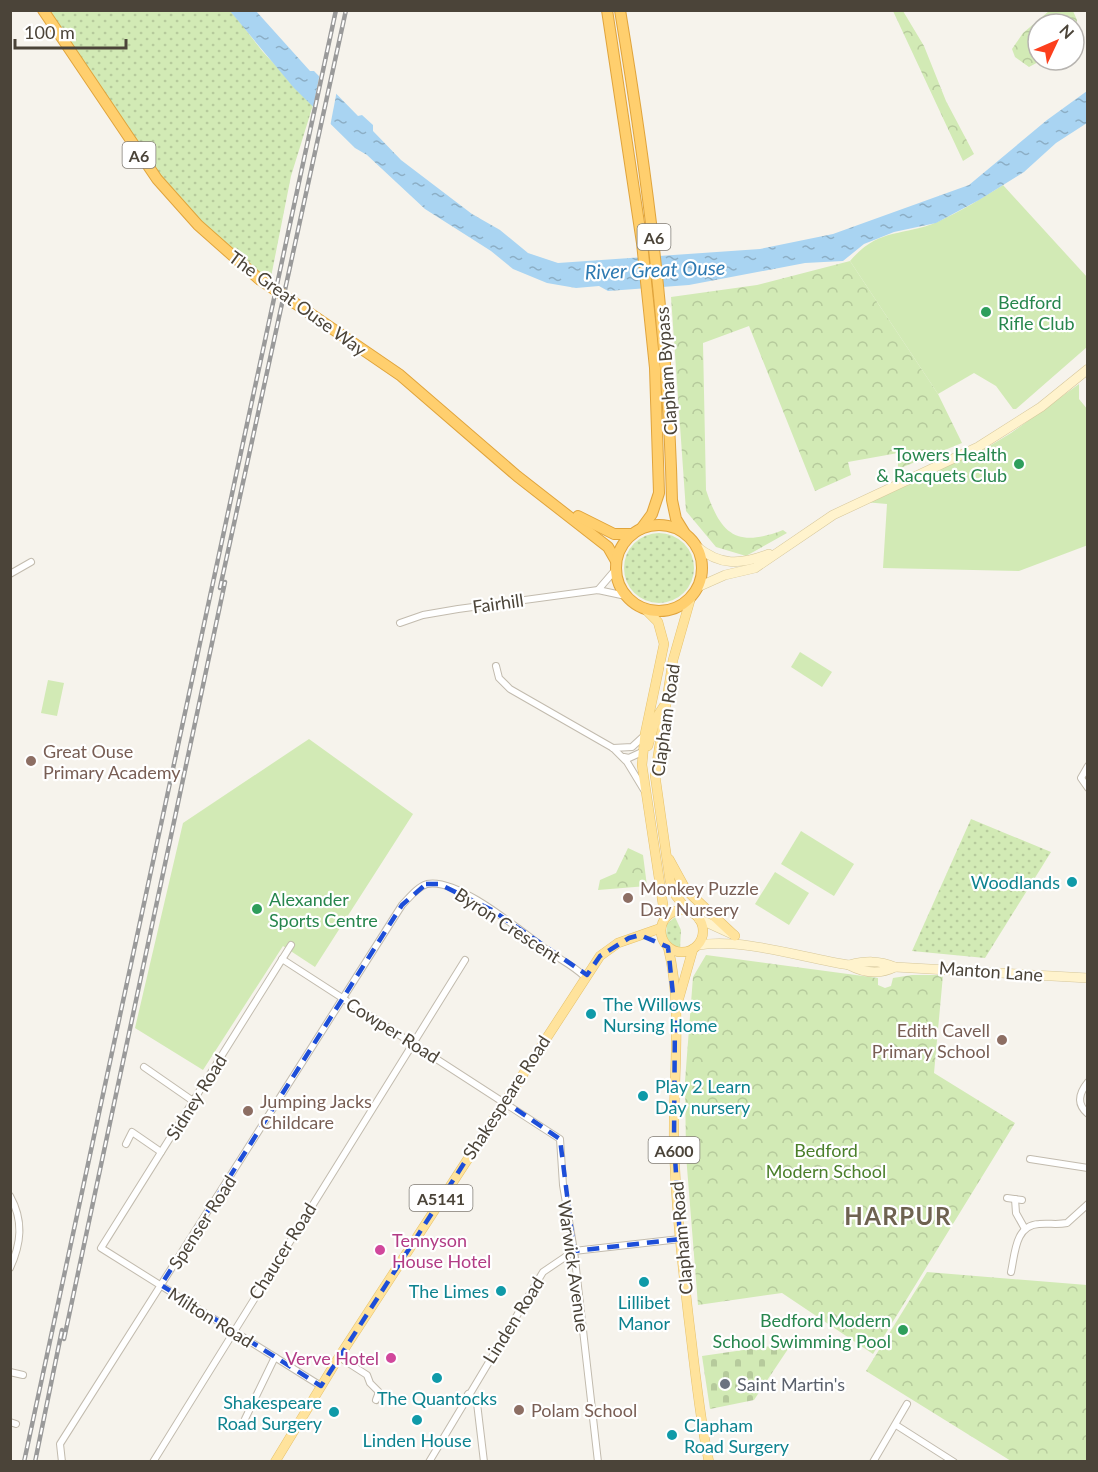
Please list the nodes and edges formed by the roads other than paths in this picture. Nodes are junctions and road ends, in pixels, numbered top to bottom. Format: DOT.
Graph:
graph roads {
  1 [pos="43,10"];
  2 [pos="607,10"];
  3 [pos="620,10"];
  4 [pos="1088,369"];
  5 [pos="550,501"];
  6 [pos="641,529"];
  7 [pos="684,532"];
  8 [pos="631,534"];
  9 [pos="696,546"];
  10 [pos="779,549"];
  11 [pos="31,562"];
  12 [pos="616,565"];
  13 [pos="10,574"];
  14 [pos="698,586"];
  15 [pos="598,590"];
  16 [pos="626,596"];
  17 [pos="691,597"];
  18 [pos="644,608"];
  19 [pos="400,623"];
  20 [pos="496,666"];
  21 [pos="664,705"];
  22 [pos="645,734"];
  23 [pos="613,748"];
  24 [pos="642,752"];
  25 [pos="622,756"];
  26 [pos="1088,766"];
  27 [pos="1088,788"];
  28 [pos="644,790"];
  29 [pos="667,854"];
  30 [pos="688,911"];
  31 [pos="665,918"];
  32 [pos="699,919"];
  33 [pos="661,928"];
  34 [pos="640,935"];
  35 [pos="735,936"];
  36 [pos="291,945"];
  37 [pos="666,945"];
  38 [pos="754,946"];
  39 [pos="696,947"];
  40 [pos="282,959"];
  41 [pos="465,960"];
  42 [pos="585,977"];
  43 [pos="1088,978"];
  44 [pos="344,1000"];
  45 [pos="675,1013"];
  46 [pos="412,1042"];
  47 [pos="144,1067"];
  48 [pos="1088,1082"];
  49 [pos="504,1100"];
  50 [pos="193,1101"];
  51 [pos="1088,1114"];
  52 [pos="126,1144"];
  53 [pos="161,1152"];
  54 [pos="1043,1152"];
  55 [pos="1030,1159"];
  56 [pos="1040,1160"];
  57 [pos="1088,1168"];
  58 [pos="10,1196"];
  59 [pos="1007,1198"];
  60 [pos="1088,1204"];
  61 [pos="1025,1229"];
  62 [pos="680,1239"];
  63 [pos="101,1248"];
  64 [pos="574,1251"];
  65 [pos="10,1268"];
  66 [pos="1011,1272"];
  67 [pos="161,1285"];
  68 [pos="232,1330"];
  69 [pos="275,1357"];
  70 [pos="339,1357"];
  71 [pos="10,1372"];
  72 [pos="23,1374"];
  73 [pos="321,1386"];
  74 [pos="468,1394"];
  75 [pos="376,1400"];
  76 [pos="907,1404"];
  77 [pos="245,1419"];
  78 [pos="896,1425"];
  79 [pos="62,1461"];
  80 [pos="153,1461"];
  81 [pos="275,1461"];
  82 [pos="429,1461"];
  83 [pos="484,1461"];
  84 [pos="598,1461"];
  85 [pos="709,1461"];
  86 [pos="873,1461"];
  87 [pos="954,1461"];
  1 -- 5 [label="highway, The Great Ouse Way / A6, bridge"];
  2 -- 6 [label="highway, Clapham Bypass / A6"];
  3 -- 7 [label="highway, Clapham Bypass / A6"];
  4 -- 10 [label="street"];
  5 -- 8 [label="highway, The Great Ouse Way / A6"];
  5 -- 12 [label="highway, The Great Ouse Way / A6"];
  6 -- 7 [label="highway"];
  6 -- 8 [label="highway"];
  7 -- 9 [label="highway"];
  8 -- 12 [label="highway"];
  9 -- 10 [label="street"];
  9 -- 14 [label="highway"];
  10 -- 14 [label="street"];
  11 -- 13 [label="street"];
  12 -- 15 [label="street"];
  12 -- 16 [label="highway"];
  14 -- 17 [label="highway"];
  15 -- 16 [label="street, Fairhill"];
  15 -- 19 [label="street, Fairhill"];
  16 -- 18 [label="highway"];
  17 -- 18 [label="highway"];
  17 -- 21 [label="main road, Clapham Road"];
  18 -- 22 [label="main road, Clapham Road"];
  20 -- 23 [label="street"];
  21 -- 24 [label="main road"];
  21 -- 29 [label="main road, Clapham Road"];
  22 -- 23 [label="street"];
  22 -- 24 [label="main road, Clapham Road"];
  23 -- 25 [label="street"];
  24 -- 25 [label="street"];
  24 -- 28 [label="main road, Clapham Road"];
  25 -- 28 [label="street"];
  26 -- 27 [label="street"];
  28 -- 31 [label="main road, Clapham Road"];
  29 -- 30 [label="main road, Clapham Road"];
  29 -- 35 [label="main road"];
  30 -- 31 [label="main road"];
  30 -- 32 [label="main road"];
  31 -- 33 [label="main road"];
  32 -- 35 [label="street, Manton Lane"];
  32 -- 39 [label="main road, A600"];
  33 -- 34 [label="main road, Shakespeare Road / A5141"];
  33 -- 37 [label="main road, A600"];
  34 -- 37 [label="main road"];
  34 -- 42 [label="main road, Shakespeare Road / A5141"];
  35 -- 38 [label="street, Manton Lane"];
  36 -- 40 [label="street, Sidney Road"];
  37 -- 39 [label="main road"];
  37 -- 45 [label="main road, Clapham Road / A600"];
  38 -- 39 [label="street, Manton Lane"];
  38 -- 43 [label="street, Manton Lane"];
  39 -- 45 [label="main road, Clapham Road / A600"];
  40 -- 44 [label="street, Cowper Road"];
  40 -- 50 [label="street, Sidney Road"];
  41 -- 46 [label="street, Chaucer Road"];
  42 -- 44 [label="street, Byron Crescent"];
  42 -- 49 [label="main road, Shakespeare Road / A5141"];
  44 -- 46 [label="street, Cowper Road"];
  44 -- 67 [label="street, Spenser Road"];
  45 -- 62 [label="main road, Clapham Road / A600"];
  46 -- 49 [label="street, Cowper Road"];
  46 -- 68 [label="street, Chaucer Road"];
  47 -- 50 [label="street"];
  48 -- 51 [label="street"];
  49 -- 64 [label="street, Warwick Avenue"];
  49 -- 70 [label="main road, Shakespeare Road / A5141"];
  50 -- 53 [label="street, Sidney Road"];
  52 -- 53 [label="street"];
  53 -- 63 [label="street, Sidney Road"];
  54 -- 56 [label="street"];
  55 -- 56 [label="street"];
  56 -- 57 [label="street"];
  58 -- 65 [label="street"];
  59 -- 61 [label="street"];
  60 -- 61 [label="street"];
  61 -- 66 [label="street"];
  62 -- 64 [label="street, Linden Road"];
  62 -- 85 [label="main road, Clapham Road / A600"];
  63 -- 67 [label="street, Milton Road"];
  64 -- 74 [label="street, Linden Road"];
  64 -- 84 [label="street, Warwick Avenue"];
  67 -- 68 [label="street, Milton Road"];
  67 -- 79 [label="street, Spenser Road"];
  68 -- 69 [label="street, Milton Road"];
  68 -- 80 [label="street, Chaucer Road"];
  69 -- 73 [label="street, Milton Road"];
  69 -- 77 [label="street"];
  70 -- 73 [label="main road, Shakespeare Road / A5141"];
  70 -- 75 [label="street"];
  71 -- 72 [label="street"];
  73 -- 81 [label="main road, Shakespeare Road / A5141"];
  74 -- 82 [label="street, Linden Road"];
  74 -- 83 [label="street"];
  76 -- 78 [label="street"];
  78 -- 86 [label="street"];
  78 -- 87 [label="street"];
}
